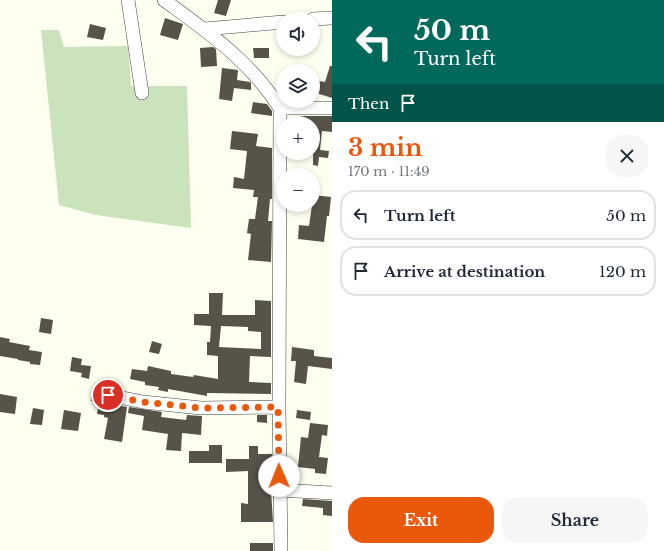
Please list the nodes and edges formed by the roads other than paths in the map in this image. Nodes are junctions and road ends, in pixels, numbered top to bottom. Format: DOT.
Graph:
graph roads {
  1 [pos="128,0"];
  2 [pos="164,0"];
  3 [pos="332,18"];
  4 [pos="320,19"];
  5 [pos="276,23"];
  6 [pos="204,29"];
  7 [pos="142,93"];
  8 [pos="276,102"];
  9 [pos="280,108"];
  10 [pos="320,108"];
  11 [pos="332,108"];
  12 [pos="108,395"];
  13 [pos="278,407"];
  14 [pos="279,490"];
  15 [pos="332,493"];
  16 [pos="281,551"];
  1 -- 7 [label="street"];
  2 -- 6 [label="street"];
  3 -- 4 [label="street"];
  5 -- 6 [label="street"];
  6 -- 8 [label="street"];
  9 -- 13 [label="street"];
  10 -- 11 [label="street"];
  12 -- 13 [label="street"];
  13 -- 14 [label="street"];
  14 -- 15 [label="street"];
  14 -- 16 [label="street"];
}
